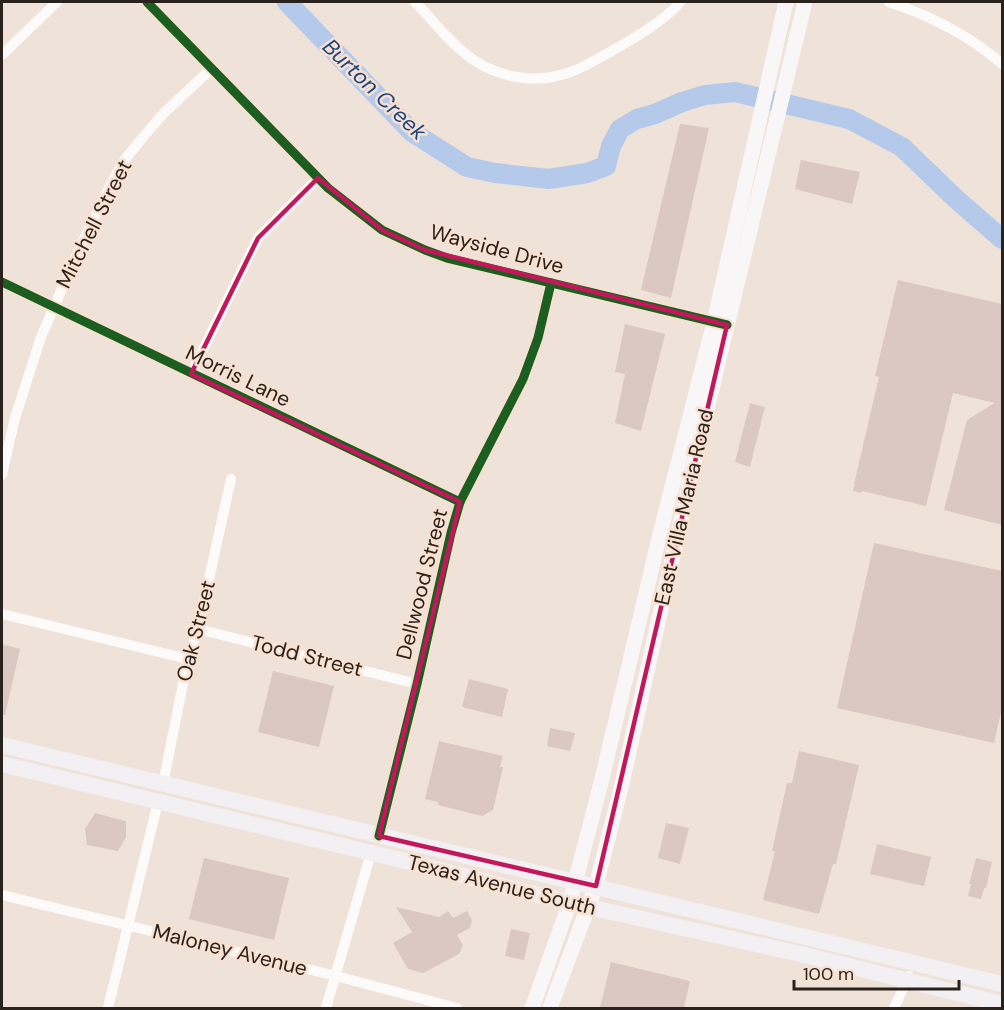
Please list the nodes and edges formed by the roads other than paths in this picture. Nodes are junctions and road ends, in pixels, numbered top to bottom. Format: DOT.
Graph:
graph roads {
  1 [pos="57,2"];
  2 [pos="147,2"];
  3 [pos="415,2"];
  4 [pos="680,2"];
  5 [pos="786,2"];
  6 [pos="805,2"];
  7 [pos="889,2"];
  8 [pos="2,55"];
  9 [pos="1002,64"];
  10 [pos="212,68"];
  11 [pos="318,178"];
  12 [pos="2,282"];
  13 [pos="551,283"];
  14 [pos="53,306"];
  15 [pos="721,323"];
  16 [pos="191,374"];
  17 [pos="2,475"];
  18 [pos="231,479"];
  19 [pos="460,502"];
  20 [pos="2,614"];
  21 [pos="198,629"];
  22 [pos="188,659"];
  23 [pos="417,684"];
  24 [pos="2,745"];
  25 [pos="2,764"];
  26 [pos="163,784"];
  27 [pos="158,802"];
  28 [pos="379,836"];
  29 [pos="371,853"];
  30 [pos="576,882"];
  31 [pos="596,886"];
  32 [pos="2,896"];
  33 [pos="570,902"];
  34 [pos="589,907"];
  35 [pos="129,925"];
  36 [pos="916,963"];
  37 [pos="336,976"];
  38 [pos="907,981"];
  39 [pos="1002,984"];
  40 [pos="1002,1004"];
  41 [pos="108,1008"];
  42 [pos="326,1008"];
  43 [pos="457,1008"];
  44 [pos="532,1008"];
  45 [pos="550,1008"];
  46 [pos="894,1008"];
  1 -- 8 [label="street"];
  2 -- 10 [label="street, Wayside Drive"];
  3 -- 4 [label="street"];
  5 -- 15 [label="main road, East Villa Maria Road"];
  6 -- 15 [label="main road, East Villa Maria Road"];
  7 -- 9 [label="street"];
  10 -- 11 [label="street, Wayside Drive"];
  10 -- 14 [label="street, Mitchell Street"];
  11 -- 13 [label="street, Wayside Drive"];
  11 -- 16 [label="street"];
  12 -- 14 [label="street, Morris Lane"];
  13 -- 15 [label="street, Wayside Drive"];
  13 -- 19 [label="street, Dellwood Street"];
  14 -- 16 [label="street, Morris Lane"];
  14 -- 17 [label="street, Mitchell Street"];
  15 -- 30 [label="main road, East Villa Maria Road"];
  15 -- 31 [label="main road, East Villa Maria Road"];
  16 -- 19 [label="street, Morris Lane"];
  18 -- 21 [label="street, Oak Street"];
  19 -- 23 [label="street, Dellwood Street"];
  20 -- 22 [label="street"];
  21 -- 22 [label="street, Oak Street"];
  21 -- 23 [label="street, Todd Street"];
  22 -- 26 [label="street, Oak Street"];
  23 -- 28 [label="street, Dellwood Street"];
  24 -- 26 [label="main road, Texas Avenue South"];
  25 -- 27 [label="main road, Texas Avenue South"];
  26 -- 28 [label="main road, Texas Avenue South"];
  27 -- 29 [label="main road, Texas Avenue South"];
  27 -- 35 [label="street"];
  28 -- 30 [label="main road, Texas Avenue South"];
  29 -- 33 [label="main road, Texas Avenue South"];
  29 -- 37 [label="street"];
  30 -- 31 [label="main road, Texas Avenue South"];
  30 -- 33 [label="main road, East Villa Maria Road"];
  31 -- 34 [label="main road, East Villa Maria Road"];
  31 -- 36 [label="main road, Texas Avenue South"];
  32 -- 35 [label="street, Maloney Avenue"];
  33 -- 34 [label="main road, Texas Avenue South"];
  33 -- 44 [label="main road, East Villa Maria Road"];
  34 -- 38 [label="main road, Texas Avenue South"];
  34 -- 45 [label="main road, East Villa Maria Road"];
  35 -- 37 [label="street, Maloney Avenue"];
  35 -- 41 [label="street"];
  36 -- 38 [label="street"];
  36 -- 39 [label="main road, Texas Avenue South"];
  37 -- 42 [label="street"];
  37 -- 43 [label="street, Maloney Avenue"];
  38 -- 40 [label="main road, Texas Avenue South"];
  38 -- 46 [label="street"];
}
